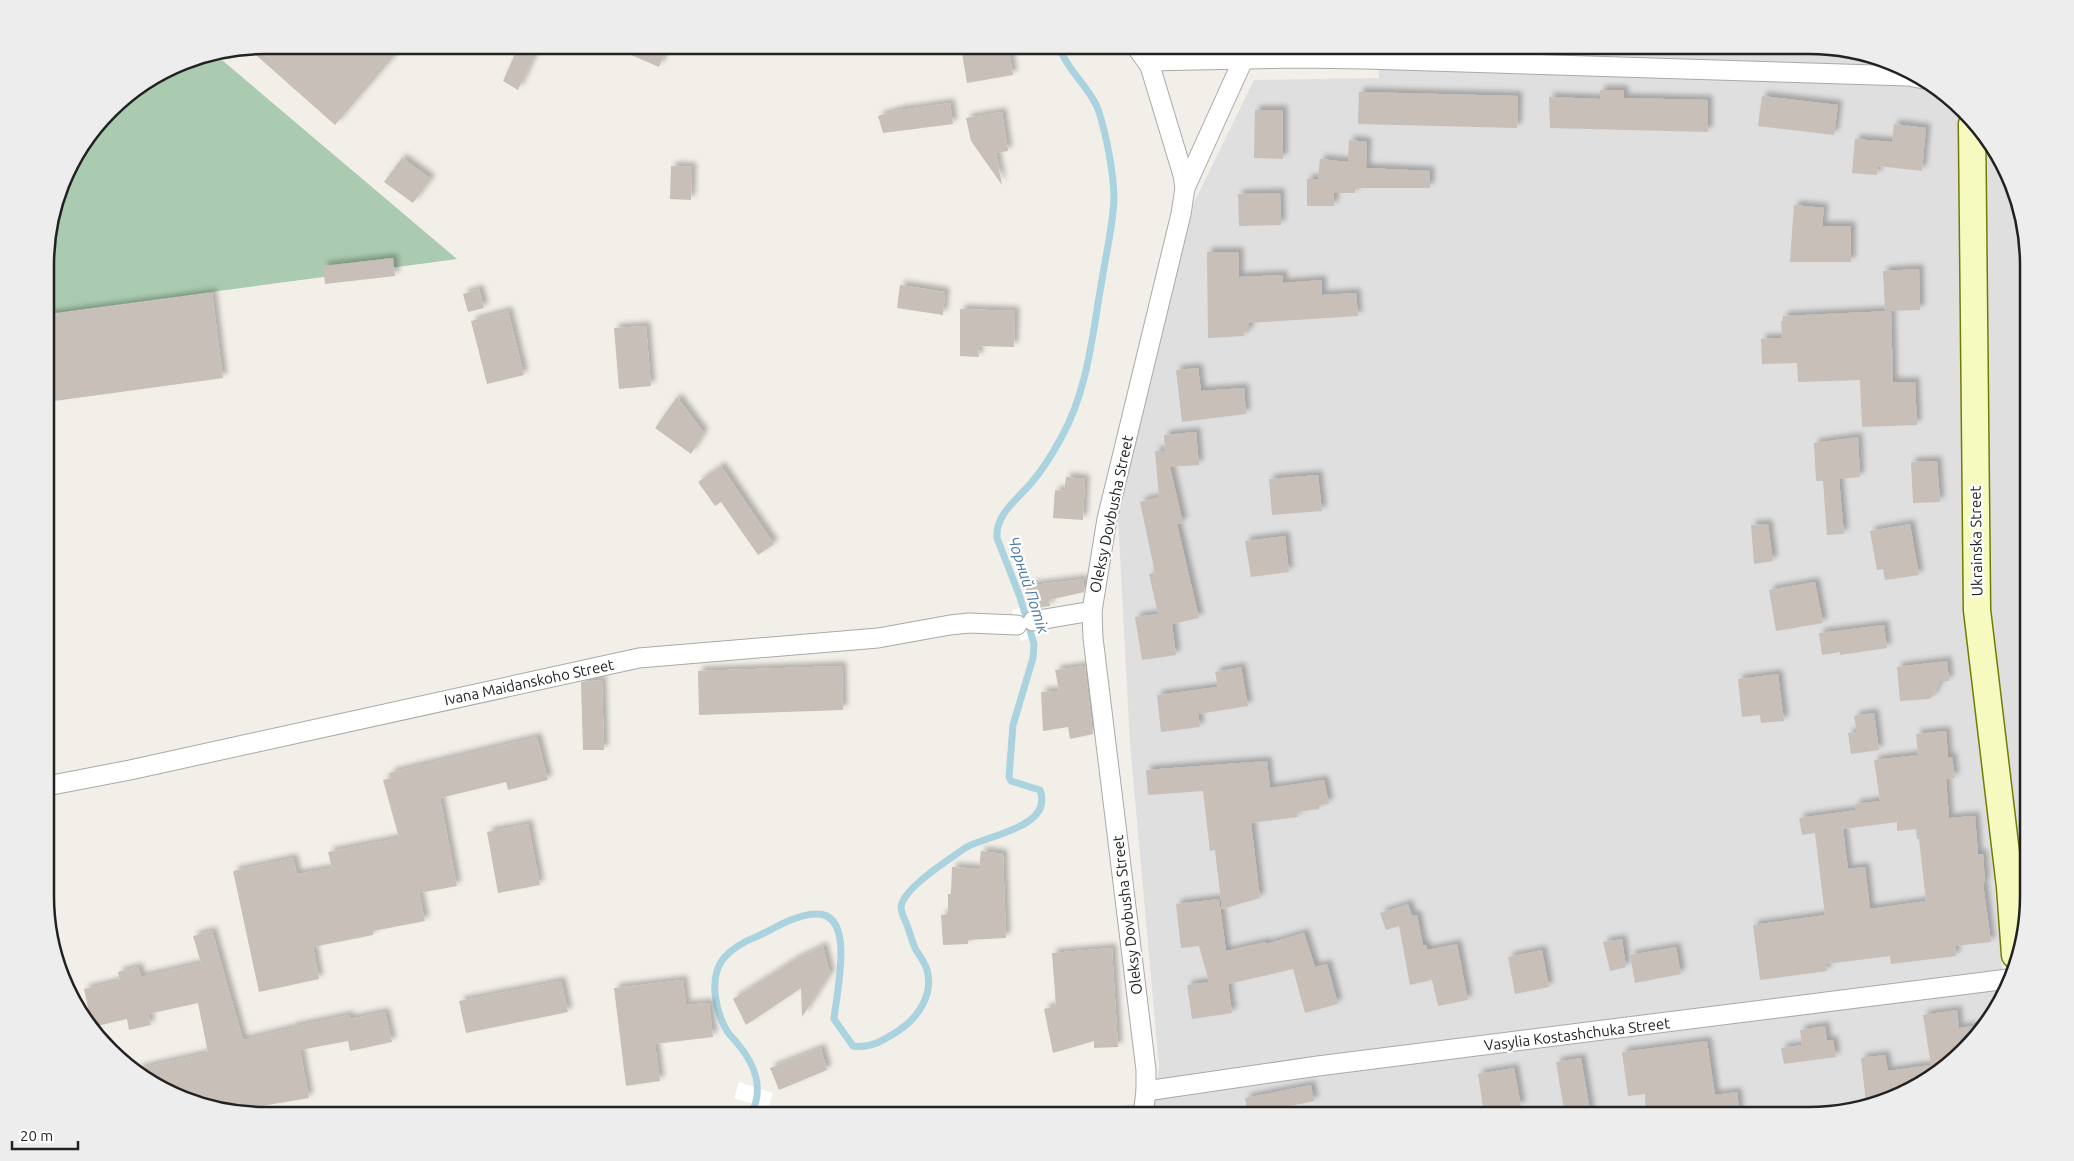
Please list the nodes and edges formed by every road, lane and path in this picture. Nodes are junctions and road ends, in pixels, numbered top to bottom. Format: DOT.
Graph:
graph roads {
  1 [pos="1142,54"];
  2 [pos="1243,60"];
  3 [pos="1147,61"];
  4 [pos="1904,76"];
  5 [pos="1972,131"];
  6 [pos="1185,188"];
  7 [pos="1092,611"];
  8 [pos="54,785"];
  9 [pos="2019,882"];
  10 [pos="2016,938"];
  11 [pos="2003,981"];
  12 [pos="1146,1091"];
  13 [pos="1144,1107"];
  1 -- 3 [label="street, Oleksy Dovbusha Street"];
  2 -- 3 [label="street"];
  2 -- 4 [label="street"];
  2 -- 6 [label="street"];
  3 -- 6 [label="street, Oleksy Dovbusha Street"];
  5 -- 9 [label="street, Ukrainska Street"];
  6 -- 7 [label="street, Oleksy Dovbusha Street"];
  7 -- 8 [label="street, Ivana Maidanskoho Street"];
  7 -- 12 [label="street, Oleksy Dovbusha Street"];
  9 -- 10 [label="street, Ukrainska Street"];
  11 -- 12 [label="street, Vasylia Kostashchuka Street"];
  12 -- 13 [label="street, Oleksy Dovbusha Street"];
}
